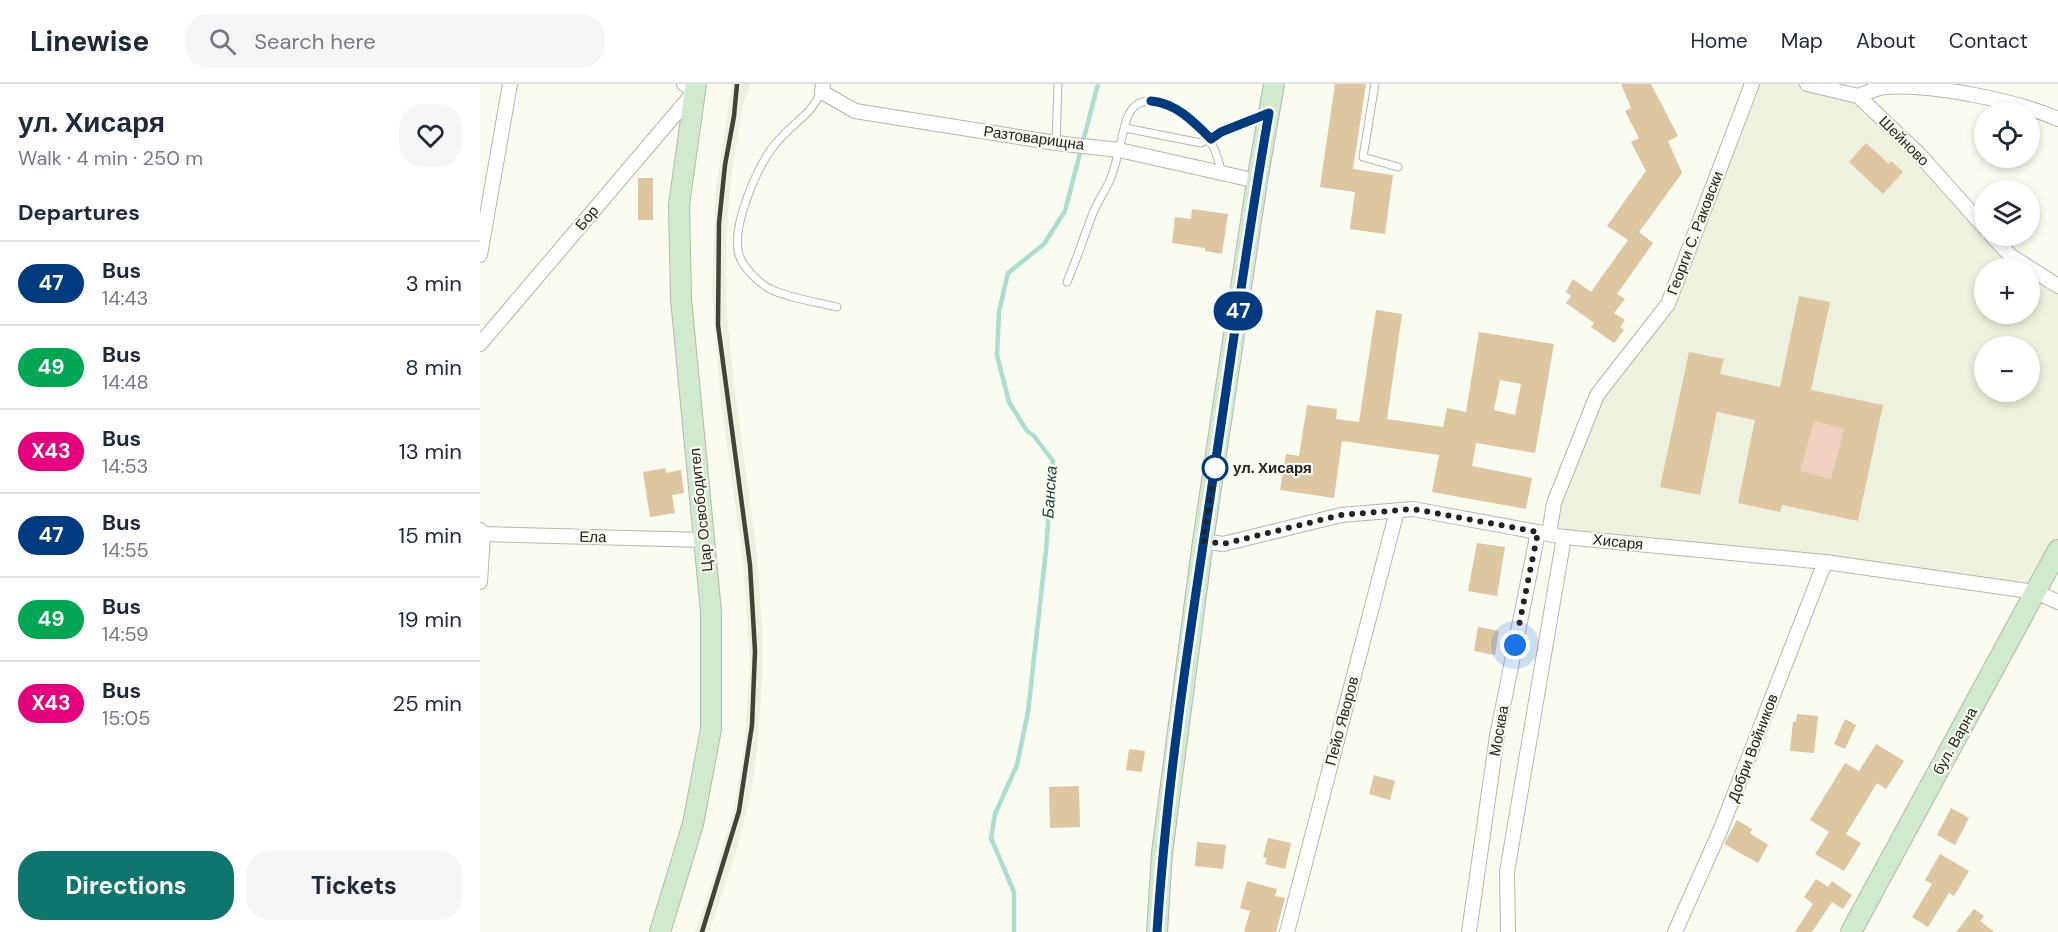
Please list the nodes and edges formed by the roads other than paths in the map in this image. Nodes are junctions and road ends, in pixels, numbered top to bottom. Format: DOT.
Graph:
graph roads {
  1 [pos="510,84"];
  2 [pos="1058,84"];
  3 [pos="1274,84"];
  4 [pos="1375,84"];
  5 [pos="1752,84"];
  6 [pos="1807,84"];
  7 [pos="692,86"];
  8 [pos="823,88"];
  9 [pos="1858,96"];
  10 [pos="1269,113"];
  11 [pos="2058,119"];
  12 [pos="1125,128"];
  13 [pos="1211,139"];
  14 [pos="1056,143"];
  15 [pos="1113,149"];
  16 [pos="1398,167"];
  17 [pos="1221,172"];
  18 [pos="1257,181"];
  19 [pos="1974,216"];
  20 [pos="2002,246"];
  21 [pos="480,255"];
  22 [pos="1067,282"];
  23 [pos="2058,286"];
  24 [pos="837,307"];
  25 [pos="480,344"];
  26 [pos="1397,510"];
  27 [pos="481,532"];
  28 [pos="1544,533"];
  29 [pos="1564,537"];
  30 [pos="704,540"];
  31 [pos="1203,541"];
  32 [pos="2058,550"];
  33 [pos="1825,562"];
  34 [pos="480,582"];
  35 [pos="2036,592"];
  36 [pos="2058,602"];
  37 [pos="660,932"];
  38 [pos="1157,932"];
  39 [pos="1287,932"];
  40 [pos="1469,932"];
  41 [pos="1508,932"];
  42 [pos="1675,932"];
  43 [pos="1851,932"];
  1 -- 21 [label="street"];
  2 -- 14 [label="lane"];
  3 -- 10 [label="street"];
  4 -- 16 [label="lane"];
  5 -- 28 [label="street, Георги С. Раковски"];
  6 -- 9 [label="street"];
  7 -- 25 [label="street, Бор"];
  7 -- 30 [label="street, Цар Освободител"];
  8 -- 14 [label="street, Разтоварищна"];
  8 -- 24 [label="lane"];
  9 -- 11 [label="street"];
  9 -- 19 [label="street, Шейново"];
  10 -- 13 [label="lane"];
  10 -- 18 [label="street"];
  12 -- 13 [label="lane"];
  12 -- 13 [label="lane"];
  12 -- 15 [label="lane"];
  13 -- 17 [label="lane"];
  14 -- 15 [label="street, Разтоварищна"];
  15 -- 17 [label="street, Разтоварищна"];
  15 -- 22 [label="lane"];
  17 -- 18 [label="street, Разтоварищна"];
  18 -- 31 [label="street"];
  20 -- 23 [label="street"];
  26 -- 28 [label="street, Хисаря"];
  26 -- 31 [label="street, Хисаря"];
  26 -- 39 [label="street, Пейо Яворов"];
  27 -- 30 [label="street, Ела"];
  27 -- 34 [label="street"];
  28 -- 29 [label="street, Хисаря"];
  28 -- 40 [label="street, Москва"];
  29 -- 33 [label="street, Хисаря"];
  29 -- 41 [label="street"];
  30 -- 37 [label="street, Цар Освободител"];
  31 -- 38 [label="street"];
  32 -- 35 [label="street, бул. Варна"];
  33 -- 35 [label="street, Хисаря"];
  33 -- 42 [label="street, Добри Войников"];
  35 -- 36 [label="street, Хисаря"];
  35 -- 43 [label="street, бул. Варна"];
}
